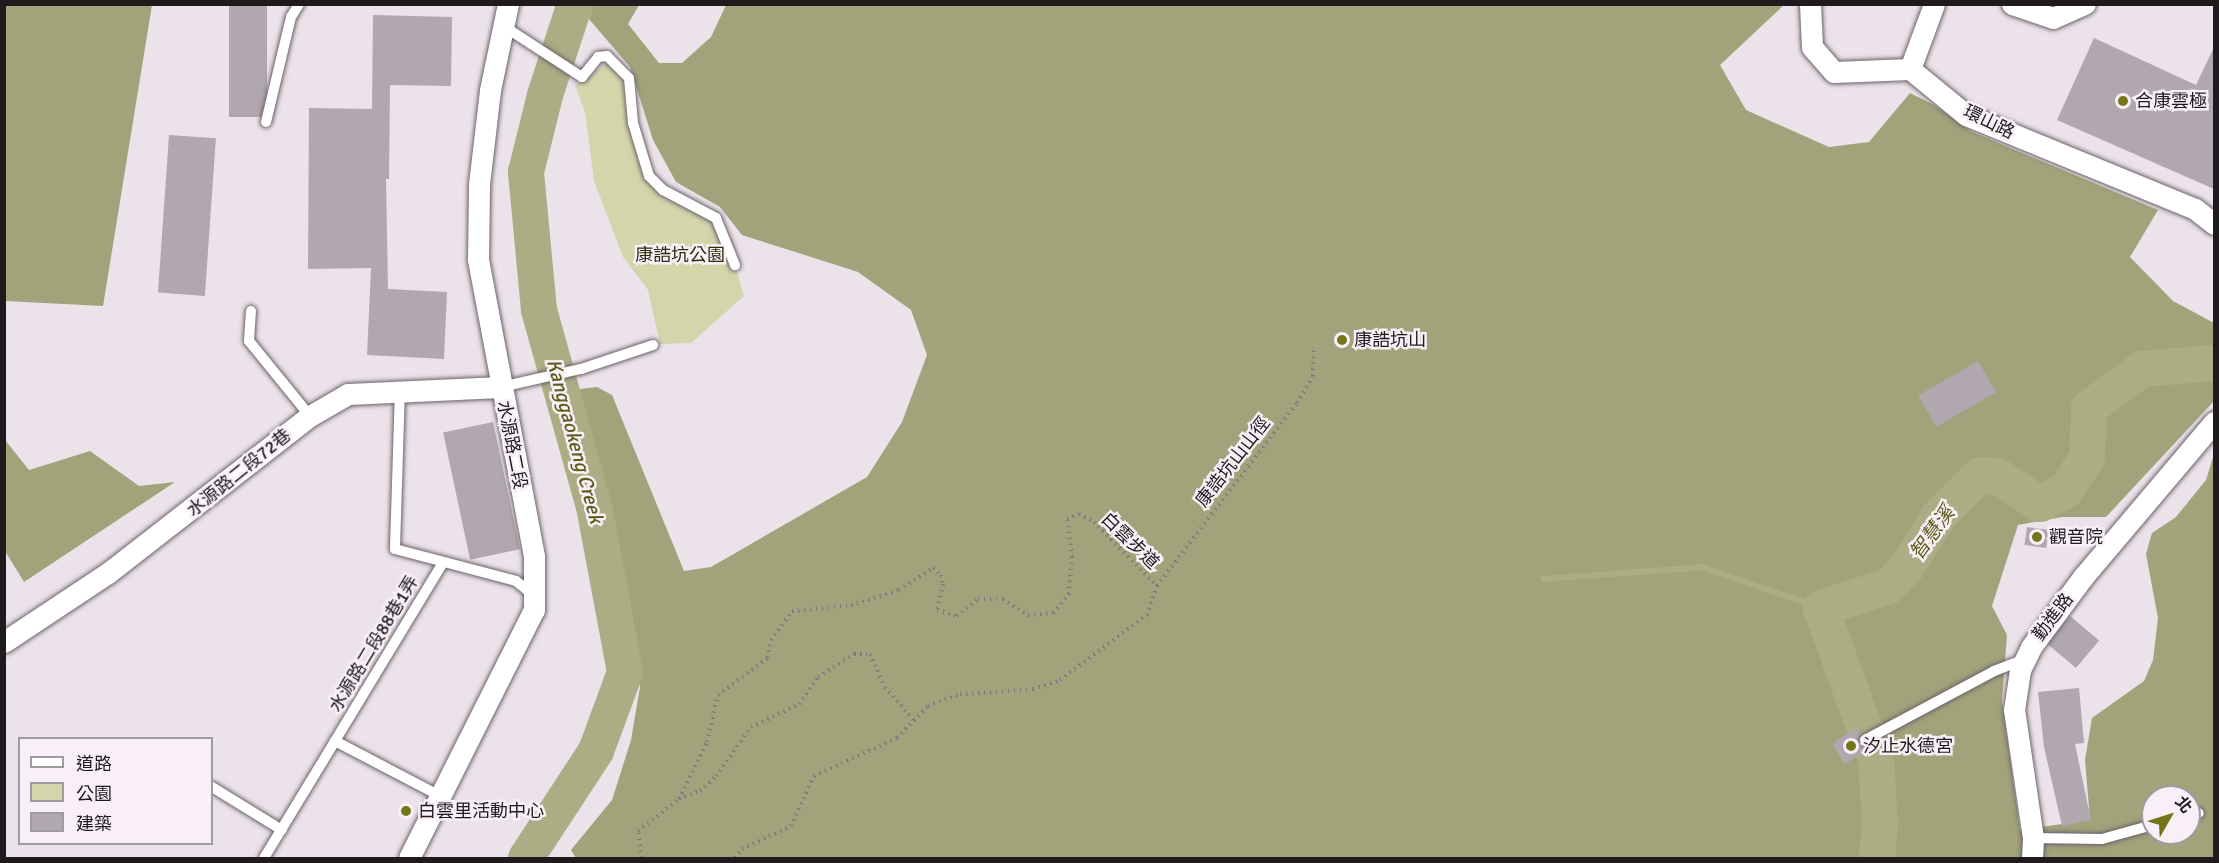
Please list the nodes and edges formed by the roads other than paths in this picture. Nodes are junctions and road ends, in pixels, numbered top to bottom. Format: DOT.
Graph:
graph roads {
  1 [pos="299,4"];
  2 [pos="508,4"];
  3 [pos="1810,4"];
  4 [pos="1934,4"];
  5 [pos="2012,4"];
  6 [pos="2085,4"];
  7 [pos="505,27"];
  8 [pos="1910,69"];
  9 [pos="266,122"];
  10 [pos="2214,224"];
  11 [pos="735,265"];
  12 [pos="251,310"];
  13 [pos="653,345"];
  14 [pos="501,387"];
  15 [pos="400,388"];
  16 [pos="310,416"];
  17 [pos="2214,422"];
  18 [pos="442,564"];
  19 [pos="535,597"];
  20 [pos="4,642"];
  21 [pos="2025,658"];
  22 [pos="1865,740"];
  23 [pos="335,741"];
  24 [pos="213,788"];
  25 [pos="442,797"];
  26 [pos="2141,828"];
  27 [pos="282,830"];
  28 [pos="2033,848"];
  29 [pos="264,858"];
  30 [pos="409,858"];
  1 -- 9 [label="lane"];
  2 -- 7 [label="street, 水源路二段"];
  3 -- 8 [label="street"];
  4 -- 8 [label="street"];
  5 -- 6 [label="street"];
  7 -- 11 [label="lane"];
  7 -- 14 [label="street, 水源路二段"];
  8 -- 10 [label="street, 環山路"];
  12 -- 16 [label="lane"];
  13 -- 14 [label="lane"];
  14 -- 15 [label="street, 水源路二段72巷"];
  14 -- 19 [label="street, 水源路二段"];
  15 -- 16 [label="street, 水源路二段72巷"];
  15 -- 18 [label="lane"];
  16 -- 20 [label="street, 水源路二段72巷"];
  17 -- 21 [label="street, 勤進路"];
  18 -- 19 [label="lane"];
  18 -- 23 [label="lane, 水源路二段88巷1弄"];
  19 -- 25 [label="street, 水源路二段"];
  21 -- 22 [label="lane"];
  21 -- 28 [label="street, 勤進路"];
  23 -- 25 [label="lane"];
  23 -- 27 [label="lane, 水源路二段88巷1弄"];
  24 -- 27 [label="lane"];
  25 -- 30 [label="street, 水源路二段"];
  26 -- 28 [label="lane"];
  27 -- 29 [label="lane, 水源路二段88巷1弄"];
}
